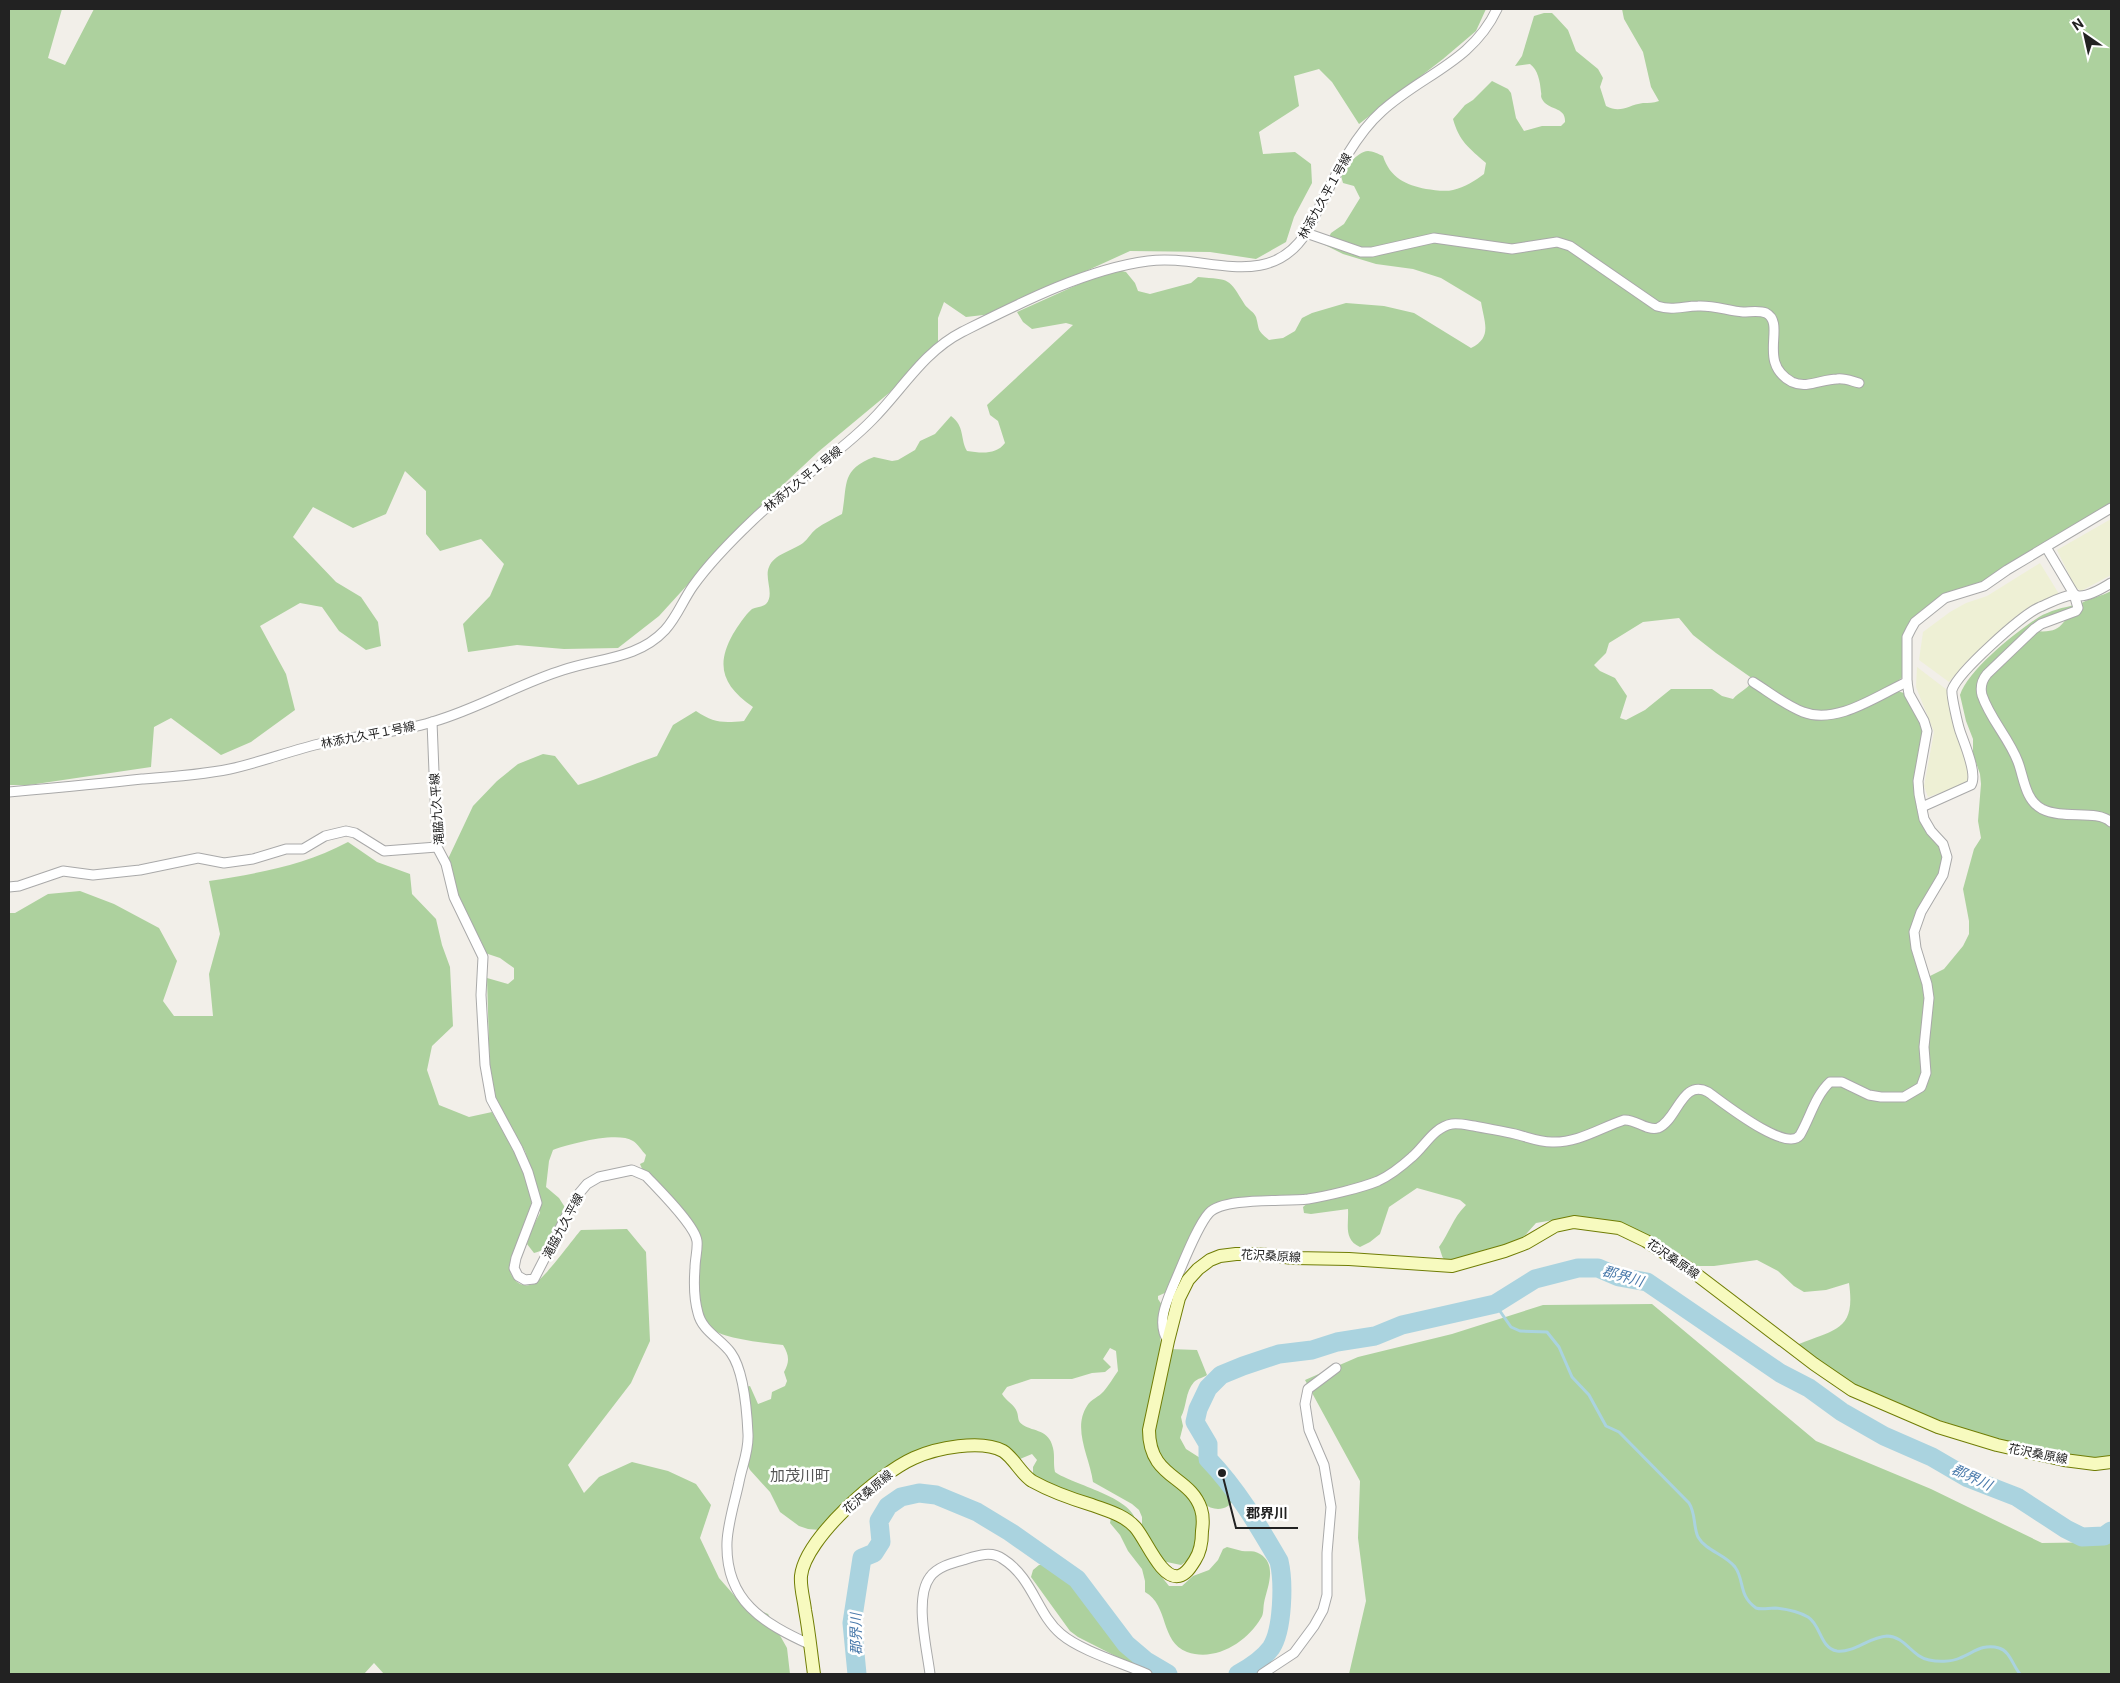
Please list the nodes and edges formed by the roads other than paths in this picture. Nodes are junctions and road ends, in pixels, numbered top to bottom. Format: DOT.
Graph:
graph roads {
  1 [pos="1497,9"];
  2 [pos="1306,233"];
  3 [pos="1859,383"];
  4 [pos="2111,508"];
  5 [pos="2046,547"];
  6 [pos="2111,583"];
  7 [pos="2074,594"];
  8 [pos="1753,682"];
  9 [pos="1907,682"];
  10 [pos="432,722"];
  11 [pos="9,792"];
  12 [pos="1922,807"];
  13 [pos="2111,822"];
  14 [pos="437,847"];
  15 [pos="9,887"];
  16 [pos="1168,1341"];
  17 [pos="1336,1368"];
  18 [pos="2111,1462"];
  19 [pos="811,1646"];
  20 [pos="814,1674"];
  21 [pos="930,1674"];
  22 [pos="1147,1674"];
  23 [pos="1262,1674"];
  1 -- 2 [label="street, 林添九久平１号線"];
  2 -- 3 [label="street"];
  2 -- 10 [label="street, 林添九久平１号線"];
  4 -- 5 [label="street"];
  5 -- 7 [label="street"];
  5 -- 9 [label="street"];
  6 -- 7 [label="street"];
  7 -- 12 [label="street"];
  7 -- 13 [label="street"];
  8 -- 9 [label="street"];
  9 -- 12 [label="street"];
  10 -- 11 [label="street, 林添九久平１号線"];
  10 -- 14 [label="street, 滝脇九久平線"];
  12 -- 16 [label="street"];
  14 -- 15 [label="street"];
  14 -- 19 [label="street, 滝脇九久平線"];
  16 -- 18 [label="main road, 花沢桑原線"];
  16 -- 19 [label="main road, 花沢桑原線"];
  17 -- 23 [label="street"];
  19 -- 20 [label="main road, 花沢桑原線"];
  21 -- 22 [label="street"];
}
